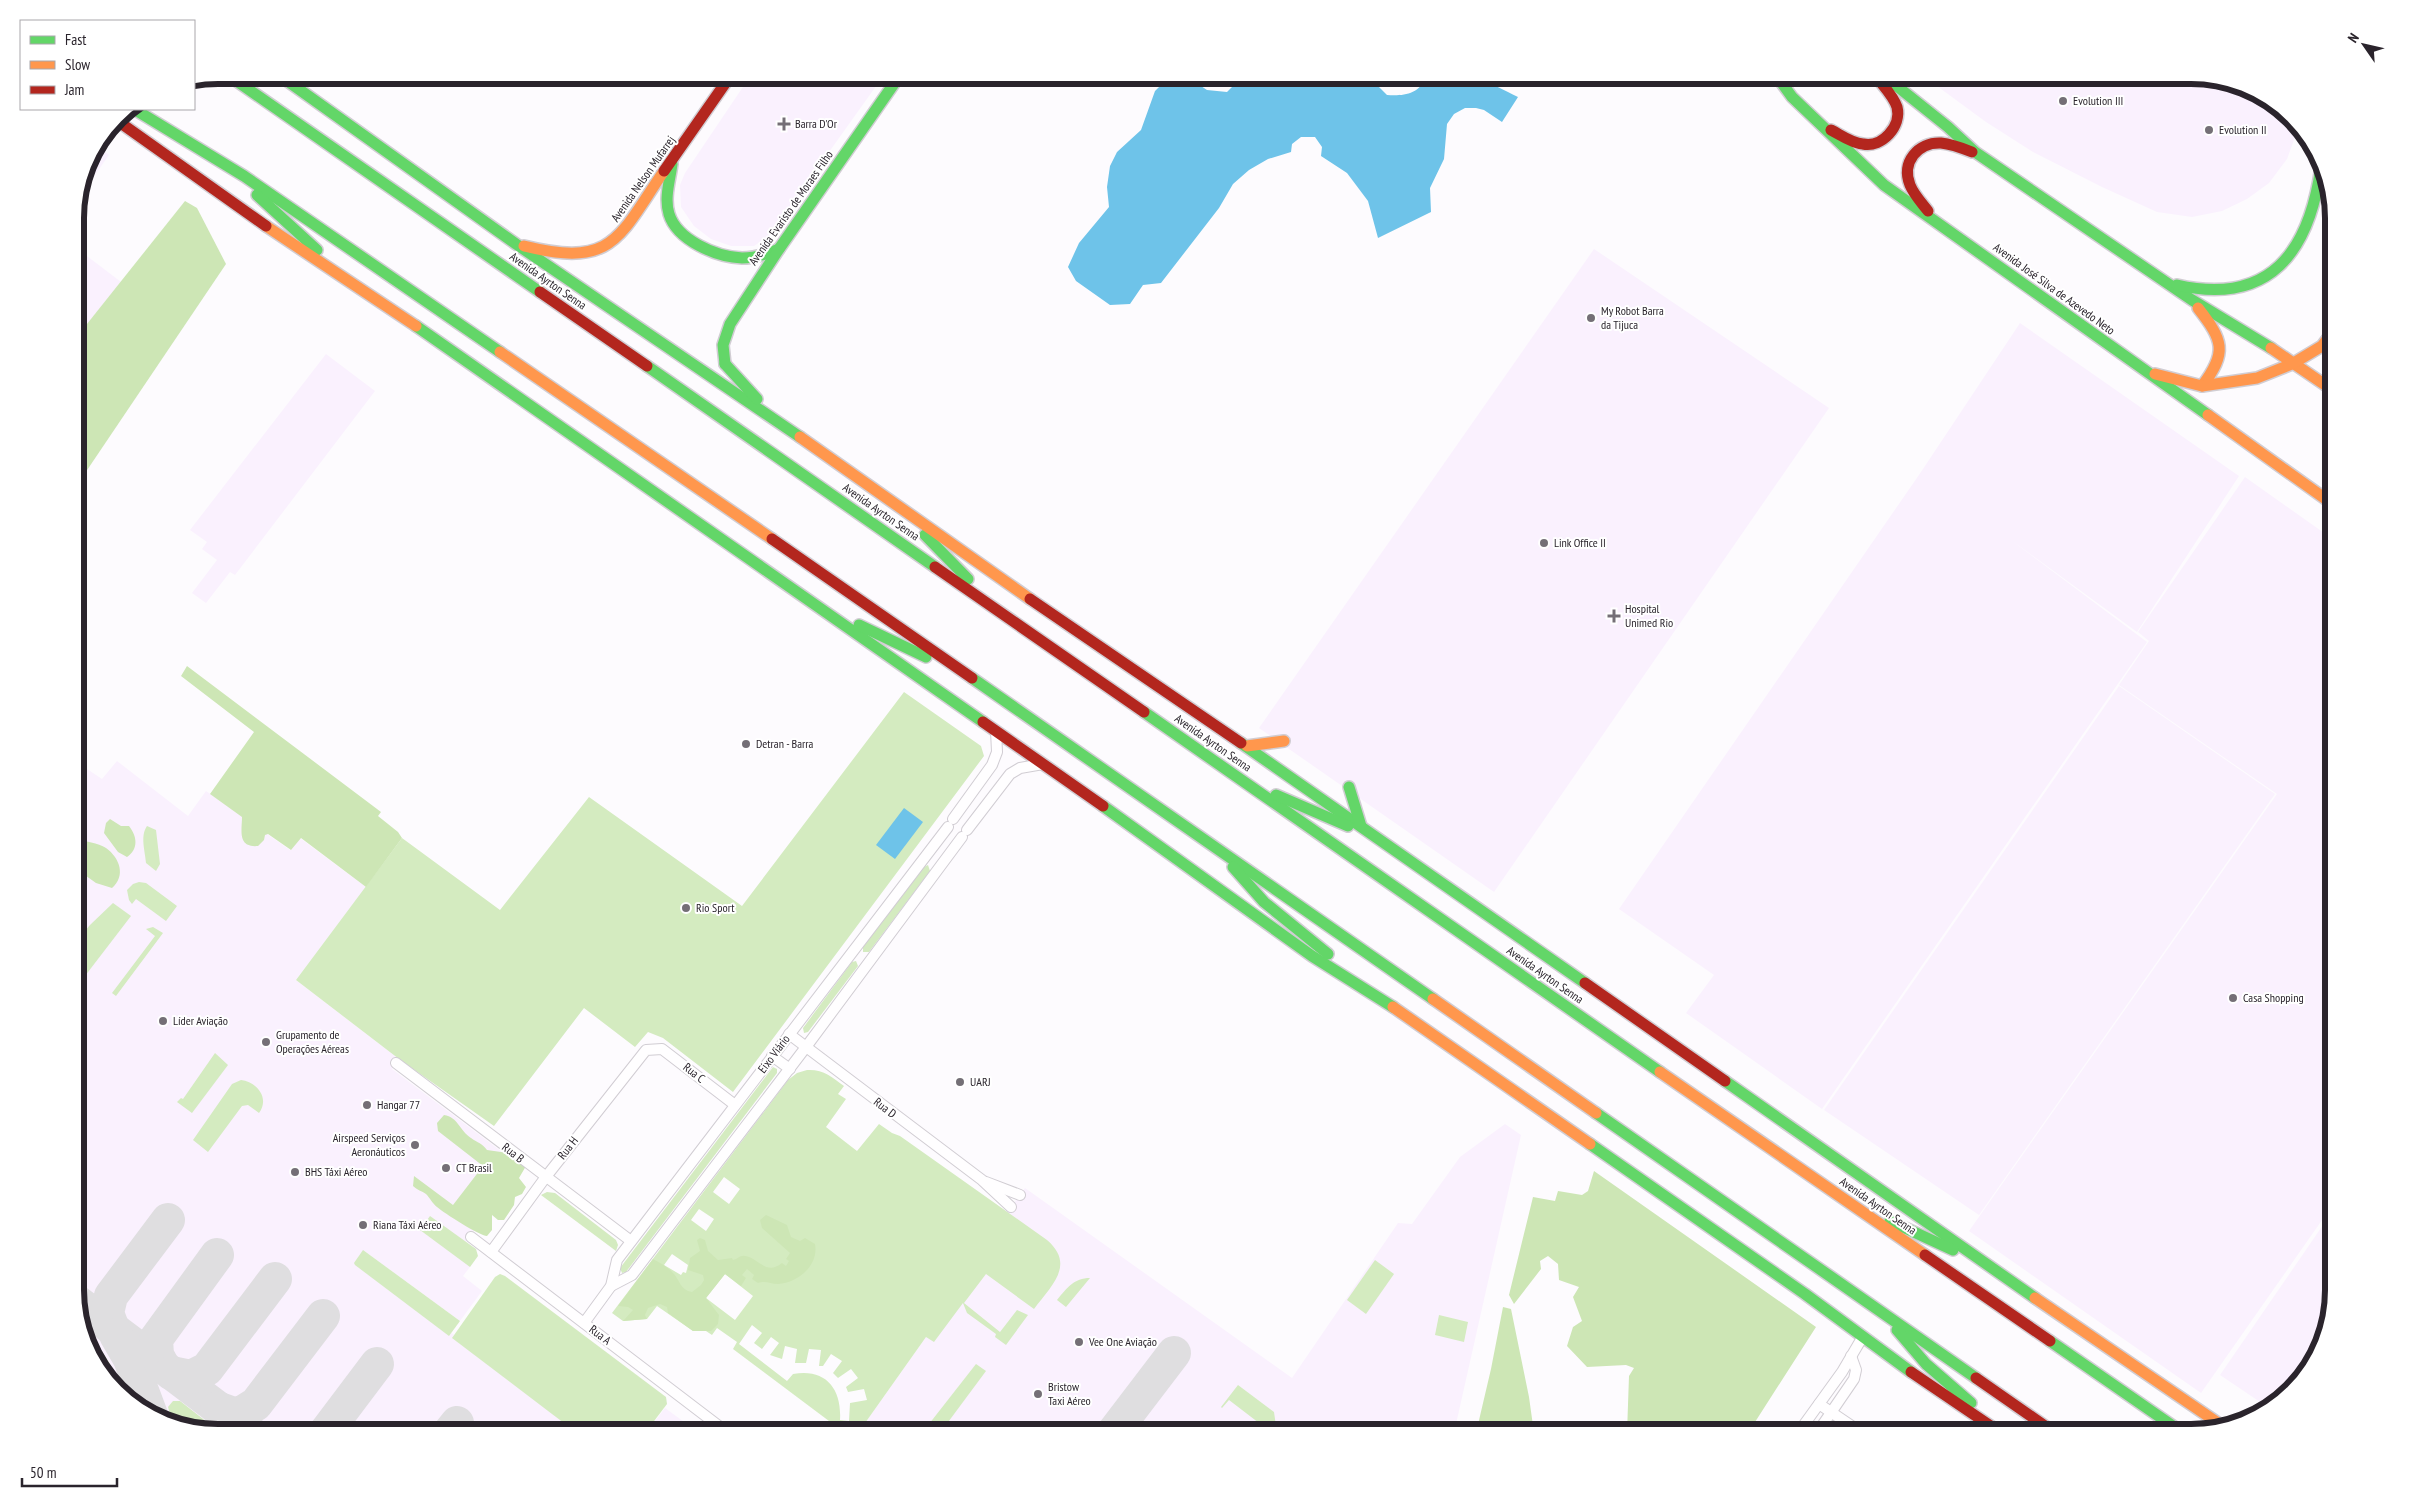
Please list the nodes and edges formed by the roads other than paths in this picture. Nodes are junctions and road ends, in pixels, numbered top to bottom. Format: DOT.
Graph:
graph roads {
  1 [pos="241,84"];
  2 [pos="291,84"];
  3 [pos="725,84"];
  4 [pos="894,84"];
  5 [pos="1783,84"];
  6 [pos="1881,84"];
  7 [pos="1894,84"];
  8 [pos="137,111"];
  9 [pos="122,124"];
  10 [pos="1821,125"];
  11 [pos="1976,152"];
  12 [pos="672,160"];
  13 [pos="244,176"];
  14 [pos="2318,176"];
  15 [pos="1935,220"];
  16 [pos="516,244"];
  17 [pos="779,249"];
  18 [pos="2165,281"];
  19 [pos="374,298"];
  20 [pos="2192,300"];
  21 [pos="2325,342"];
  22 [pos="2292,364"];
  23 [pos="2140,368"];
  24 [pos="2325,385"];
  25 [pos="2202,386"];
  26 [pos="776,420"];
  27 [pos="854,474"];
  28 [pos="2325,499"];
  29 [pos="804,597"];
  30 [pos="994,607"];
  31 [pos="970,677"];
  32 [pos="996,731"];
  33 [pos="1284,742"];
  34 [pos="1246,746"];
  35 [pos="1043,764"];
  36 [pos="989,772"];
  37 [pos="1241,779"];
  38 [pos="1003,781"];
  39 [pos="1349,787"];
  40 [pos="1361,826"];
  41 [pos="1383,841"];
  42 [pos="1228,858"];
  43 [pos="1374,994"];
  44 [pos="789,1034"];
  45 [pos="806,1047"];
  46 [pos="650,1049"];
  47 [pos="772,1056"];
  48 [pos="396,1063"];
  49 [pos="790,1069"];
  50 [pos="735,1105"];
  51 [pos="545,1178"];
  52 [pos="982,1180"];
  53 [pos="1020,1195"];
  54 [pos="1839,1196"];
  55 [pos="1012,1207"];
  56 [pos="471,1237"];
  57 [pos="631,1241"];
  58 [pos="491,1252"];
  59 [pos="1985,1264"];
  60 [pos="611,1286"];
  61 [pos="1882,1313"];
  62 [pos="584,1323"];
  63 [pos="1862,1338"];
  64 [pos="1851,1356"];
  65 [pos="1819,1404"];
  66 [pos="1832,1413"];
  67 [pos="2216,1422"];
  68 [pos="717,1424"];
  69 [pos="1805,1424"];
  70 [pos="1824,1424"];
  71 [pos="1848,1424"];
  72 [pos="1987,1424"];
  73 [pos="1996,1424"];
  74 [pos="2042,1424"];
  75 [pos="2170,1424"];
  1 -- 30 [label="main road, Avenida Ayrton Senna"];
  2 -- 16 [label="main road, Avenida Ayrton Senna"];
  3 -- 12 [label="main road, Avenida Nelson Mufarrej"];
  4 -- 17 [label="main road, Avenida Evaristo de Moraes Filho"];
  5 -- 10 [label="main road, Avenida José Silva de Azevedo Neto"];
  6 -- 10 [label="main road"];
  7 -- 11 [label="main road"];
  8 -- 13 [label="main road"];
  9 -- 19 [label="main road"];
  10 -- 15 [label="main road, Avenida José Silva de Azevedo Neto"];
  11 -- 15 [label="main road"];
  11 -- 18 [label="main road"];
  12 -- 16 [label="main road, Avenida Nelson Mufarrej"];
  12 -- 17 [label="main road"];
  13 -- 19 [label="main road"];
  13 -- 31 [label="main road"];
  14 -- 18 [label="main road"];
  15 -- 23 [label="main road, Avenida José Silva de Azevedo Neto"];
  16 -- 26 [label="main road, Avenida Ayrton Senna"];
  17 -- 26 [label="main road, Avenida Evaristo de Moraes Filho"];
  18 -- 20 [label="main road"];
  19 -- 29 [label="main road"];
  20 -- 22 [label="main road"];
  20 -- 25 [label="main road"];
  21 -- 22 [label="main road"];
  22 -- 24 [label="main road"];
  22 -- 25 [label="main road"];
  23 -- 25 [label="main road"];
  23 -- 28 [label="main road, Avenida José Silva de Azevedo Neto"];
  26 -- 27 [label="main road, Avenida Ayrton Senna"];
  27 -- 30 [label="main road"];
  27 -- 34 [label="main road, Avenida Ayrton Senna"];
  29 -- 31 [label="main road"];
  29 -- 32 [label="main road"];
  30 -- 37 [label="main road, Avenida Ayrton Senna"];
  31 -- 42 [label="main road"];
  32 -- 35 [label="main road"];
  32 -- 36 [label="street, Eixo Viário"];
  33 -- 34 [label="main road"];
  34 -- 40 [label="main road, Avenida Ayrton Senna"];
  35 -- 38 [label="street, Eixo Viário"];
  35 -- 43 [label="main road"];
  36 -- 38 [label="street"];
  36 -- 44 [label="street, Eixo Viário"];
  37 -- 41 [label="main road"];
  37 -- 54 [label="main road, Avenida Ayrton Senna"];
  38 -- 45 [label="street, Eixo Viário"];
  39 -- 40 [label="main road"];
  40 -- 41 [label="main road, Avenida Ayrton Senna"];
  41 -- 59 [label="main road, Avenida Ayrton Senna"];
  42 -- 43 [label="main road"];
  42 -- 61 [label="main road"];
  43 -- 63 [label="main road"];
  44 -- 45 [label="street, Rua D"];
  44 -- 47 [label="street, Eixo Viário"];
  45 -- 49 [label="street, Eixo Viário"];
  45 -- 52 [label="street, Rua D"];
  46 -- 50 [label="street, Rua C"];
  46 -- 51 [label="street, Rua H"];
  47 -- 49 [label="street"];
  47 -- 50 [label="street, Eixo Viário"];
  48 -- 51 [label="street, Rua B"];
  49 -- 60 [label="street, Eixo Viário"];
  50 -- 57 [label="street, Eixo Viário"];
  51 -- 57 [label="street, Rua B"];
  51 -- 58 [label="street, Rua H"];
  52 -- 53 [label="street, Rua D"];
  52 -- 55 [label="street, Rua D"];
  54 -- 59 [label="main road"];
  54 -- 75 [label="main road, Avenida Ayrton Senna"];
  56 -- 58 [label="street, Rua A"];
  57 -- 60 [label="street, Eixo Viário"];
  58 -- 62 [label="street, Rua A"];
  59 -- 67 [label="main road, Avenida Ayrton Senna"];
  60 -- 62 [label="street, Eixo Viário"];
  61 -- 73 [label="main road"];
  61 -- 74 [label="main road"];
  62 -- 68 [label="street, Rua A"];
  63 -- 64 [label="street"];
  63 -- 72 [label="main road"];
  64 -- 65 [label="street"];
  64 -- 66 [label="street"];
  65 -- 66 [label="street"];
  65 -- 69 [label="street"];
  66 -- 70 [label="street"];
  66 -- 71 [label="street"];
}
